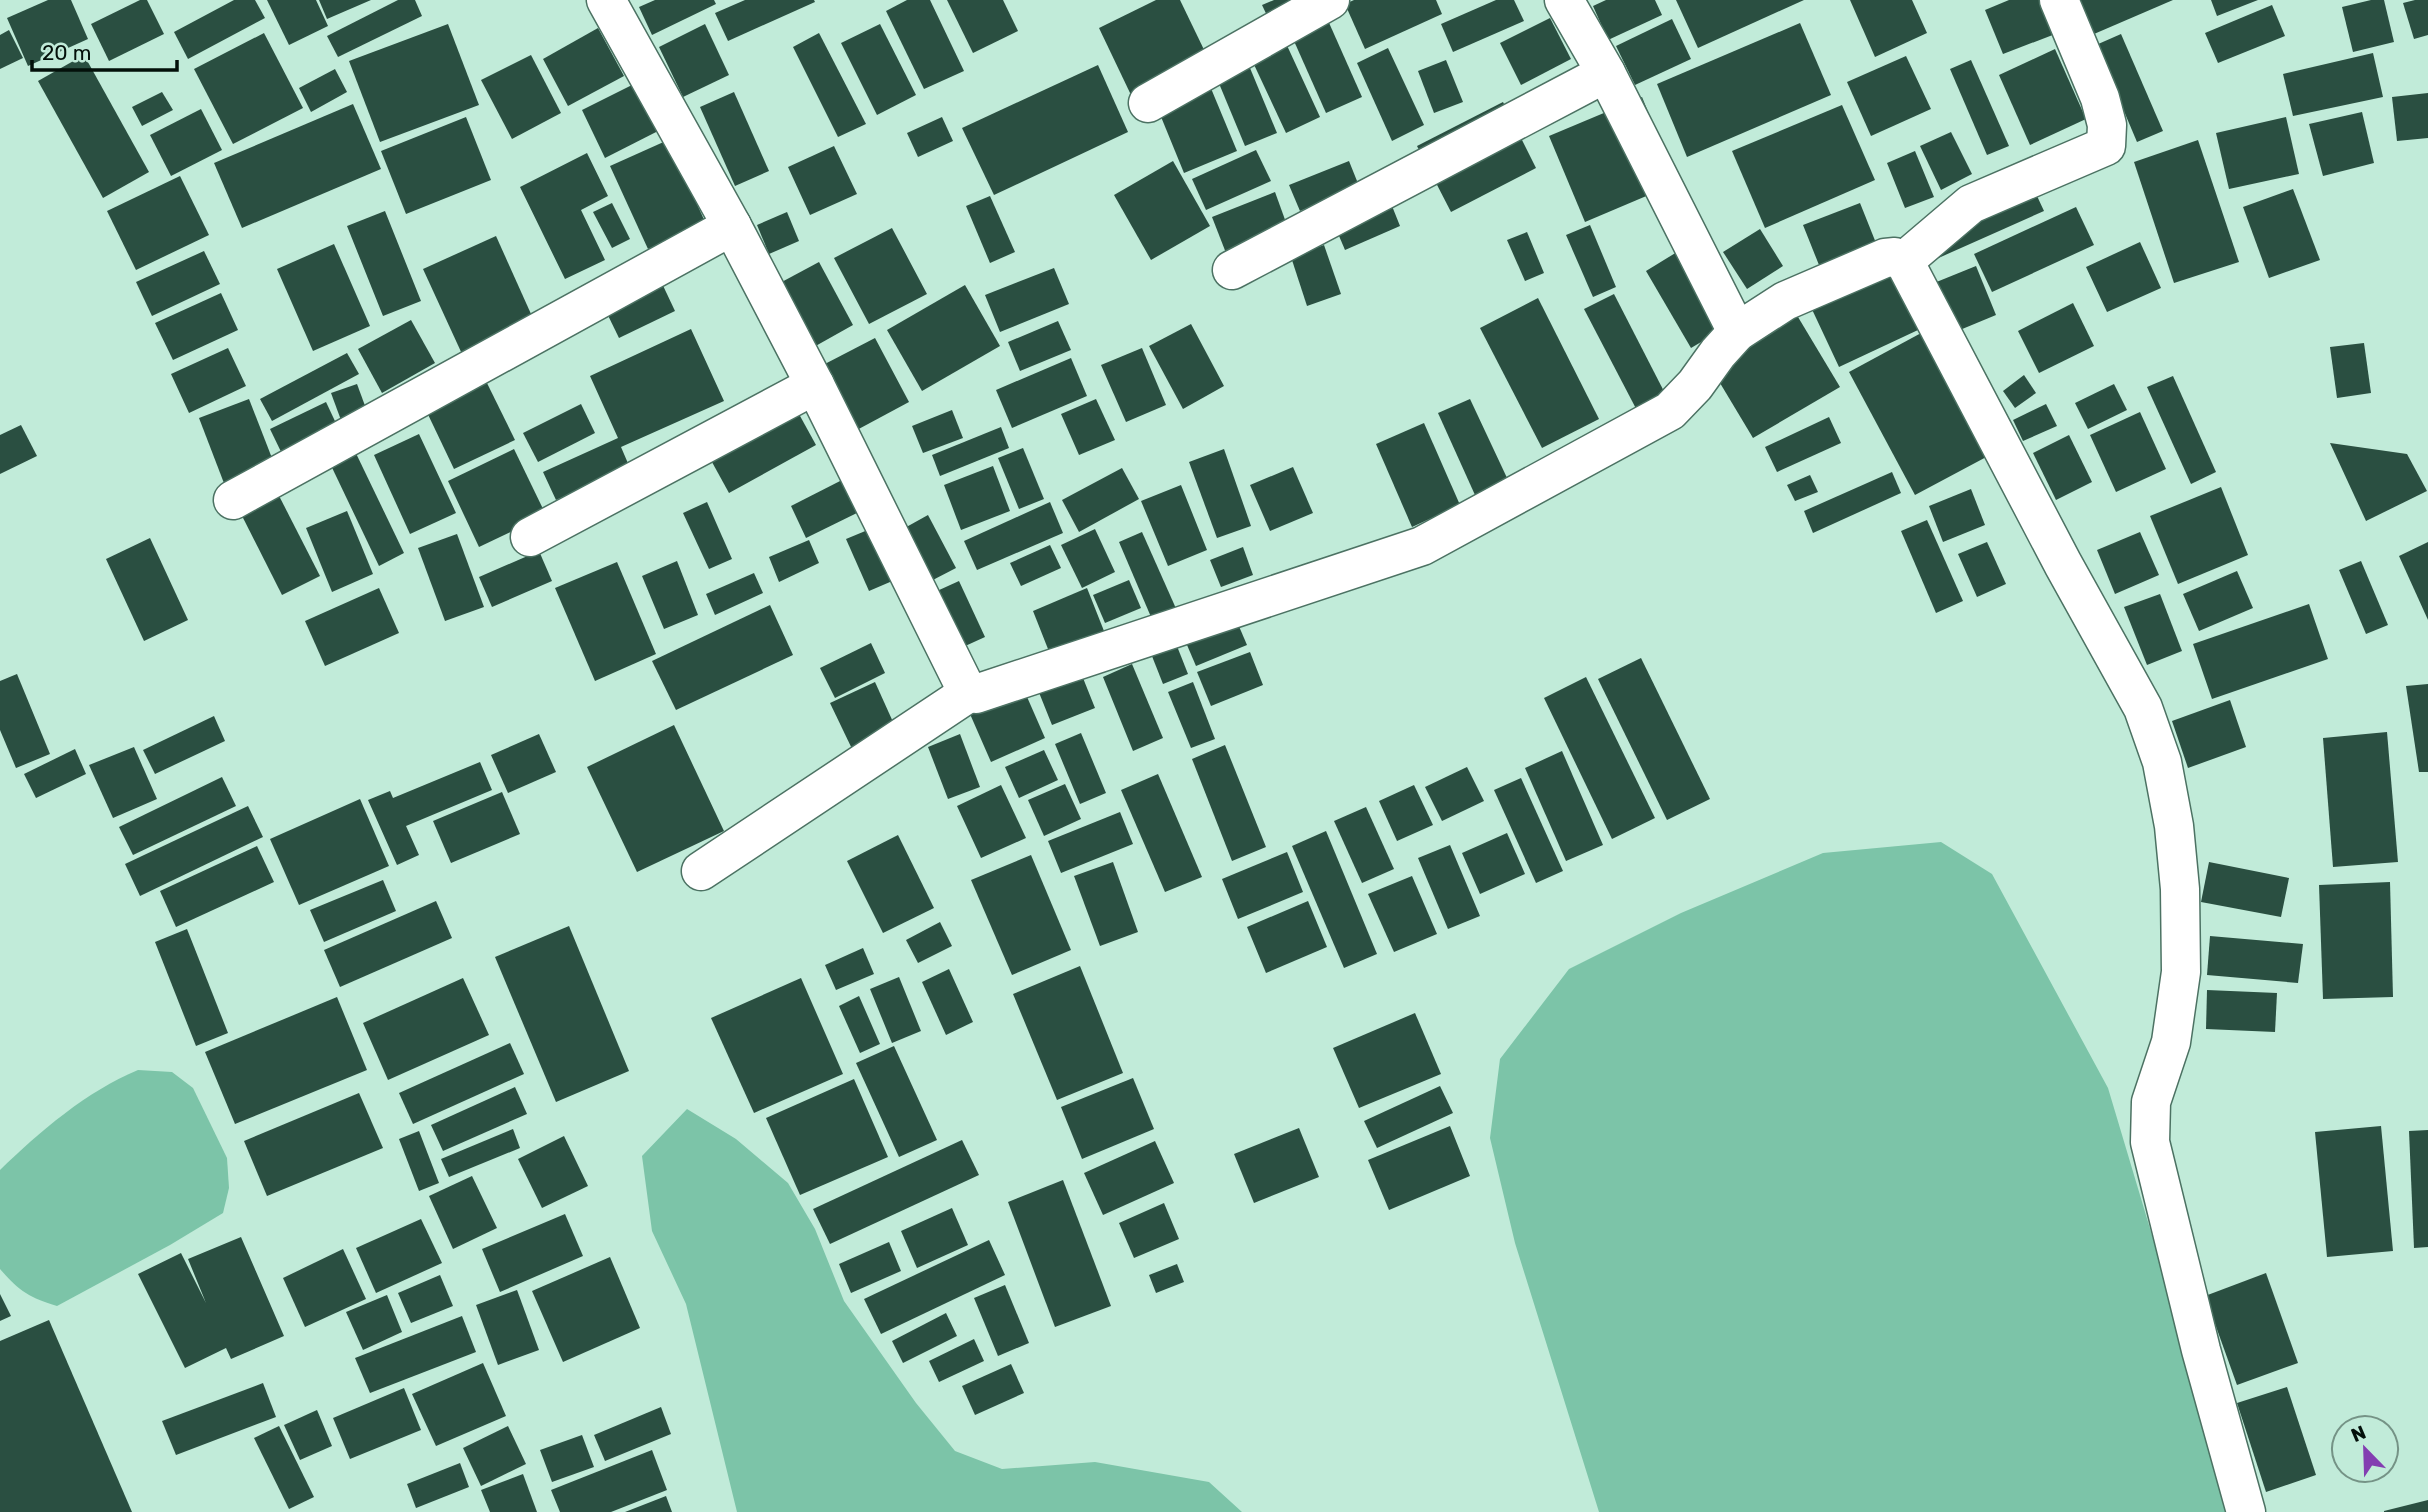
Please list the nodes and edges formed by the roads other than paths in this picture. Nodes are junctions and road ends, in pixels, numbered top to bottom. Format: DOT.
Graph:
graph roads {
  1 [pos="606,0"];
  2 [pos="1330,0"];
  3 [pos="1564,0"];
  4 [pos="2059,0"];
  5 [pos="1606,73"];
  6 [pos="1148,103"];
  7 [pos="732,226"];
  8 [pos="1904,261"];
  9 [pos="1232,270"];
  10 [pos="1737,331"];
  11 [pos="815,385"];
  12 [pos="233,500"];
  13 [pos="530,537"];
  14 [pos="970,692"];
  15 [pos="701,871"];
  16 [pos="2246,1512"];
  1 -- 7 [label="street"];
  2 -- 6 [label="street"];
  3 -- 5 [label="street"];
  4 -- 8 [label="street"];
  5 -- 9 [label="street"];
  5 -- 10 [label="street"];
  7 -- 11 [label="street"];
  7 -- 12 [label="street"];
  8 -- 10 [label="street"];
  8 -- 16 [label="street"];
  10 -- 14 [label="street"];
  11 -- 13 [label="street"];
  11 -- 14 [label="street"];
  14 -- 15 [label="street"];
}
